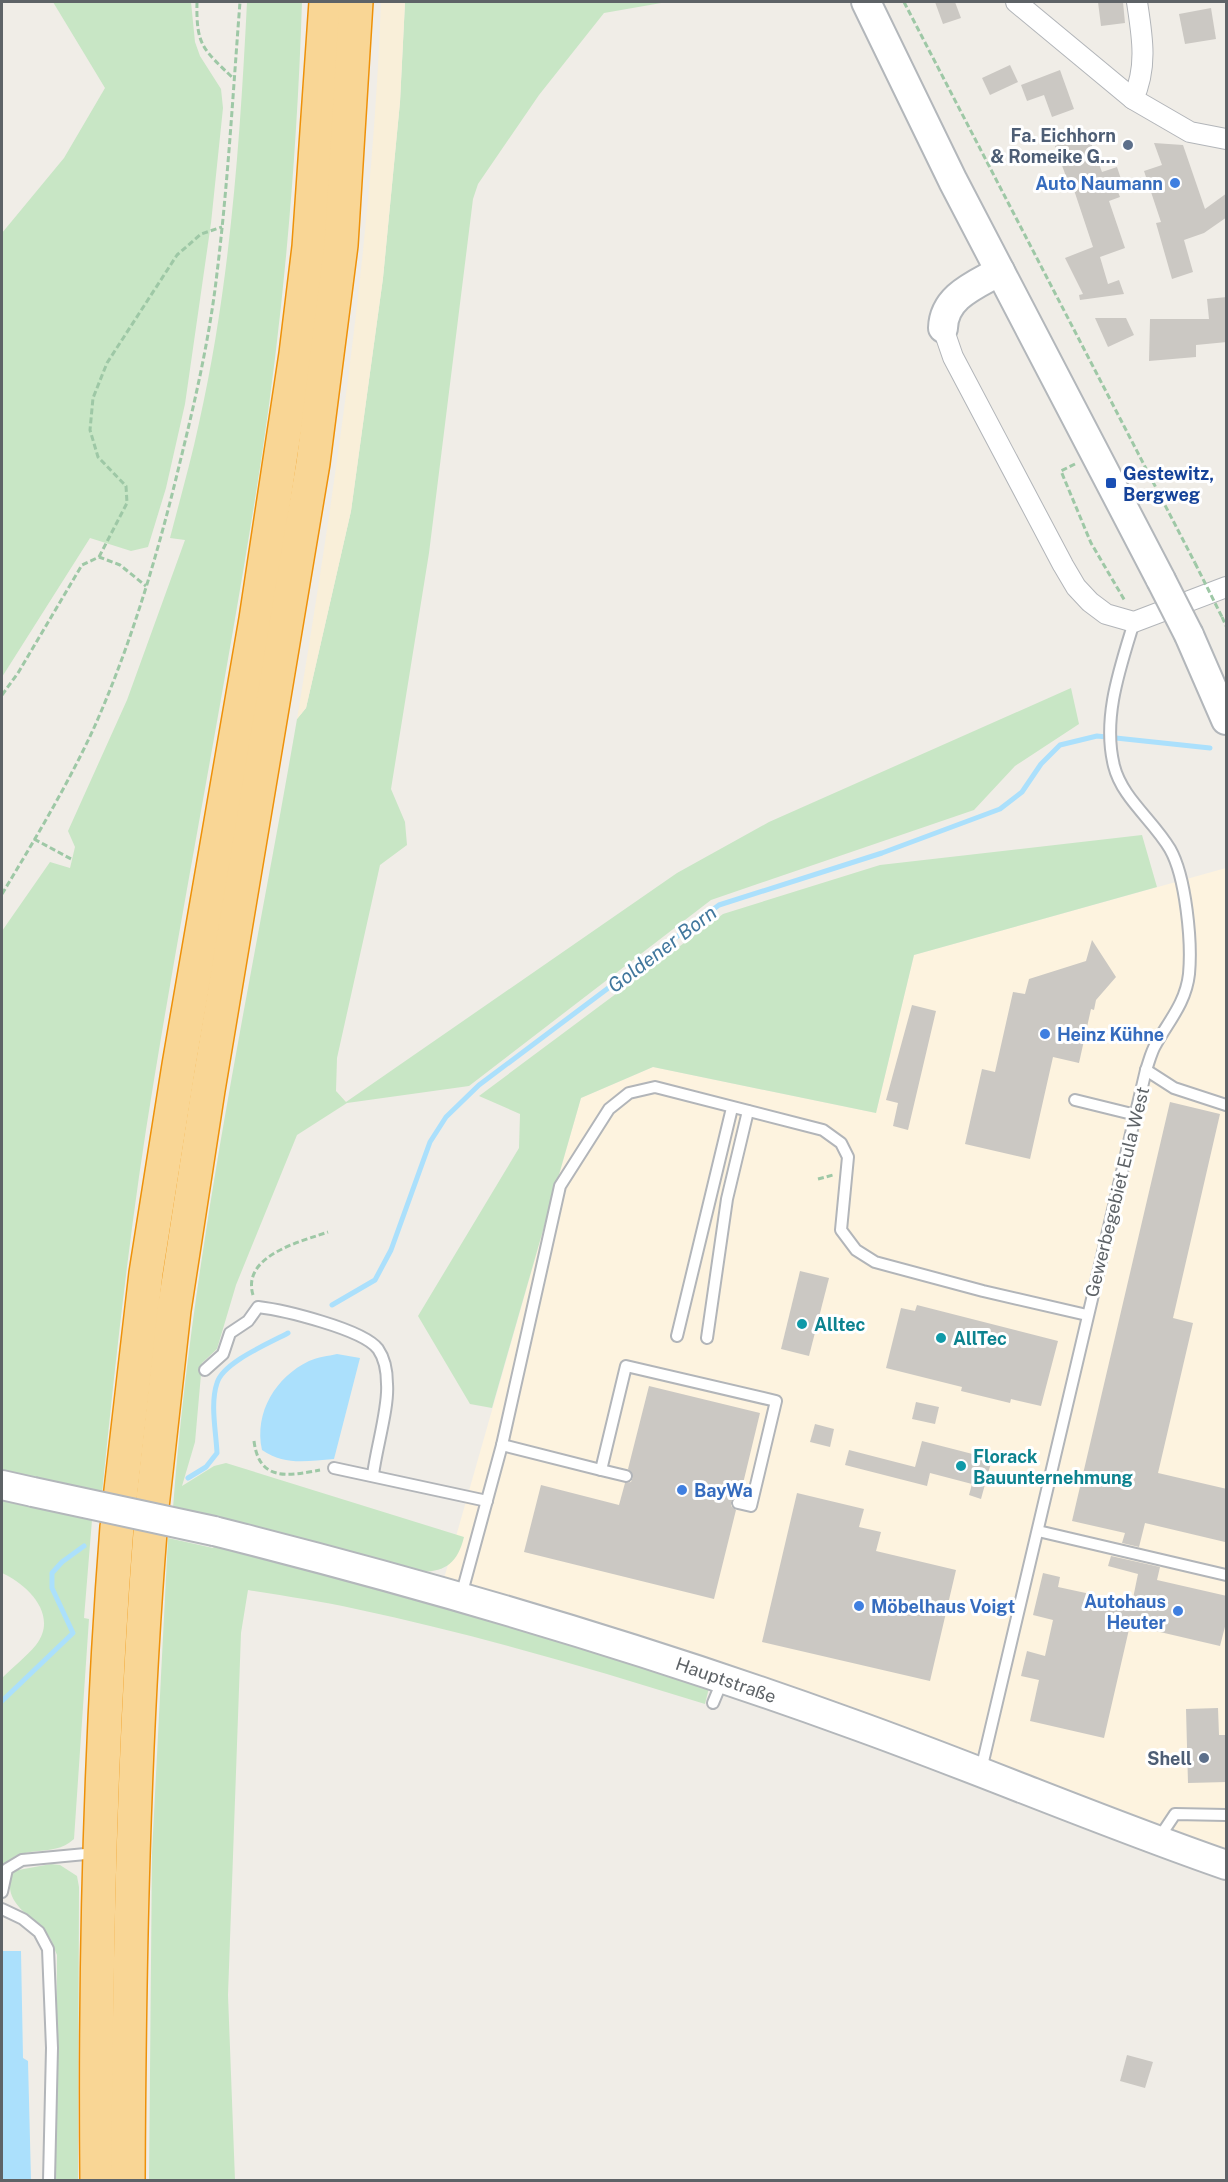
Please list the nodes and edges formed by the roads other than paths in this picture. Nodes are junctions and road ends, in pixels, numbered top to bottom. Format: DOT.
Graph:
graph roads {
  1 [pos="326,2"];
  2 [pos="356,2"];
  3 [pos="867,2"];
  4 [pos="1016,2"];
  5 [pos="1137,2"];
  6 [pos="1133,99"];
  7 [pos="1227,139"];
  8 [pos="1000,272"];
  9 [pos="943,328"];
  10 [pos="1214,589"];
  11 [pos="1131,615"];
  12 [pos="1227,720"];
  13 [pos="1146,1070"];
  14 [pos="1075,1100"];
  15 [pos="1227,1105"];
  16 [pos="732,1108"];
  17 [pos="748,1111"];
  18 [pos="1136,1115"];
  19 [pos="1087,1315"];
  20 [pos="678,1336"];
  21 [pos="707,1338"];
  22 [pos="205,1370"];
  23 [pos="502,1445"];
  24 [pos="334,1468"];
  25 [pos="601,1470"];
  26 [pos="374,1475"];
  27 [pos="626,1476"];
  28 [pos="2,1485"];
  29 [pos="487,1501"];
  30 [pos="738,1503"];
  31 [pos="1038,1531"];
  32 [pos="1227,1575"];
  33 [pos="460,1596"];
  34 [pos="981,1773"];
  35 [pos="1227,1815"];
  36 [pos="1157,1840"];
  37 [pos="99,1853"];
  38 [pos="1227,1864"];
  39 [pos="2,1892"];
  40 [pos="2,1909"];
  41 [pos="49,2181"];
  42 [pos="97,2181"];
  43 [pos="128,2181"];
  1 -- 37 [label="highway"];
  2 -- 43 [label="highway"];
  3 -- 8 [label="street"];
  4 -- 6 [label="street"];
  5 -- 6 [label="street"];
  6 -- 7 [label="street"];
  8 -- 9 [label="street"];
  8 -- 12 [label="street, bridge"];
  9 -- 11 [label="street"];
  10 -- 11 [label="street"];
  11 -- 13 [label="lane, Gewerbegebiet Eula West"];
  13 -- 15 [label="lane, Gewerbegebiet Eula West"];
  13 -- 18 [label="lane, Gewerbegebiet Eula West"];
  14 -- 18 [label="lane"];
  16 -- 17 [label="lane"];
  16 -- 20 [label="lane"];
  16 -- 23 [label="lane"];
  17 -- 19 [label="lane, Gewerbegebiet Eula West"];
  17 -- 21 [label="lane"];
  18 -- 19 [label="lane, Gewerbegebiet Eula West"];
  19 -- 31 [label="lane, Gewerbegebiet Eula West"];
  22 -- 26 [label="lane"];
  23 -- 25 [label="lane"];
  23 -- 29 [label="lane"];
  24 -- 26 [label="lane"];
  25 -- 27 [label="lane"];
  25 -- 30 [label="lane"];
  26 -- 29 [label="lane"];
  28 -- 33 [label="street, Hauptstraße, bridge"];
  29 -- 33 [label="lane"];
  31 -- 32 [label="lane"];
  31 -- 34 [label="lane, Gewerbegebiet Eula West"];
  33 -- 34 [label="street, Hauptstraße"];
  34 -- 36 [label="street, Hauptstraße"];
  35 -- 36 [label="lane"];
  36 -- 38 [label="street, Hauptstraße"];
  37 -- 39 [label="lane"];
  37 -- 42 [label="highway"];
  40 -- 41 [label="lane"];
}
